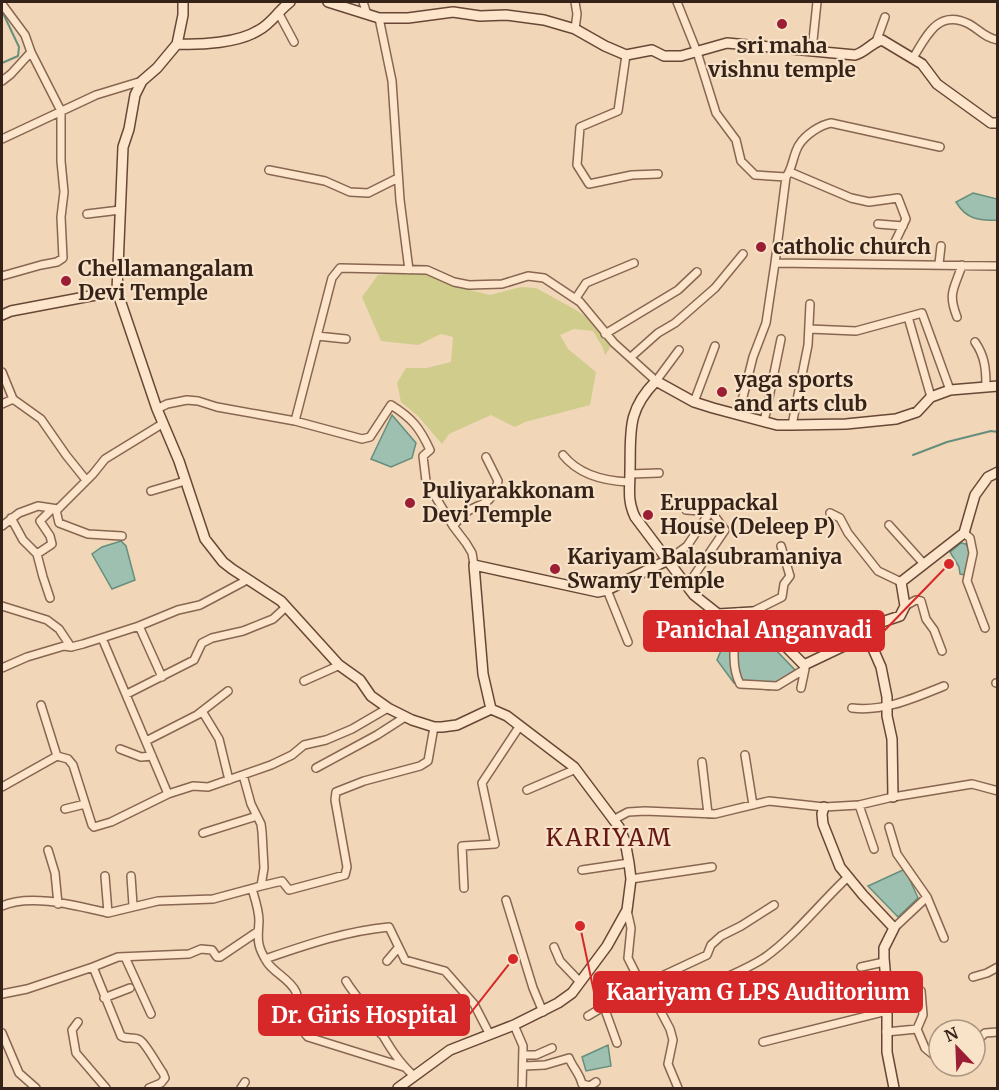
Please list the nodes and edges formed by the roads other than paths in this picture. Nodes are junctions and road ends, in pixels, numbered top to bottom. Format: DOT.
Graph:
graph roads {
  1 [pos="183,2"];
  2 [pos="290,2"];
  3 [pos="328,2"];
  4 [pos="363,2"];
  5 [pos="576,2"];
  6 [pos="677,2"];
  7 [pos="817,2"];
  8 [pos="2,4"];
  9 [pos="278,12"];
  10 [pos="367,14"];
  11 [pos="885,17"];
  12 [pos="379,18"];
  13 [pos="575,29"];
  14 [pos="998,40"];
  15 [pos="294,42"];
  16 [pos="876,42"];
  17 [pos="177,44"];
  18 [pos="812,50"];
  19 [pos="31,52"];
  20 [pos="697,52"];
  21 [pos="626,55"];
  22 [pos="913,58"];
  23 [pos="2,81"];
  24 [pos="142,81"];
  25 [pos="61,111"];
  26 [pos="998,123"];
  27 [pos="2,139"];
  28 [pos="940,147"];
  29 [pos="269,170"];
  30 [pos="658,174"];
  31 [pos="788,175"];
  32 [pos="398,178"];
  33 [pos="120,210"];
  34 [pos="87,214"];
  35 [pos="878,224"];
  36 [pos="903,226"];
  37 [pos="895,242"];
  38 [pos="941,246"];
  39 [pos="743,254"];
  40 [pos="633,263"];
  41 [pos="775,263"];
  42 [pos="939,264"];
  43 [pos="962,265"];
  44 [pos="998,266"];
  45 [pos="409,270"];
  46 [pos="698,272"];
  47 [pos="2,276"];
  48 [pos="117,291"];
  49 [pos="576,298"];
  50 [pos="810,304"];
  51 [pos="2,315"];
  52 [pos="908,317"];
  53 [pos="957,317"];
  54 [pos="809,329"];
  55 [pos="605,334"];
  56 [pos="317,336"];
  57 [pos="346,339"];
  58 [pos="781,339"];
  59 [pos="975,342"];
  60 [pos="715,346"];
  61 [pos="679,350"];
  62 [pos="631,357"];
  63 [pos="2,372"];
  64 [pos="656,381"];
  65 [pos="986,386"];
  66 [pos="998,386"];
  67 [pos="950,390"];
  68 [pos="931,398"];
  69 [pos="13,399"];
  70 [pos="694,402"];
  71 [pos="2,404"];
  72 [pos="157,409"];
  73 [pos="736,414"];
  74 [pos="295,421"];
  75 [pos="764,422"];
  76 [pos="162,424"];
  77 [pos="792,425"];
  78 [pos="563,455"];
  79 [pos="486,457"];
  80 [pos="998,472"];
  81 [pos="659,473"];
  82 [pos="630,478"];
  83 [pos="86,480"];
  84 [pos="185,481"];
  85 [pos="151,490"];
  86 [pos="704,502"];
  87 [pos="54,509"];
  88 [pos="686,510"];
  89 [pos="830,513"];
  90 [pos="11,518"];
  91 [pos="889,525"];
  92 [pos="2,526"];
  93 [pos="453,526"];
  94 [pos="964,533"];
  95 [pos="122,536"];
  96 [pos="781,546"];
  97 [pos="37,554"];
  98 [pos="668,560"];
  99 [pos="924,564"];
  100 [pos="474,565"];
  101 [pos="247,580"];
  102 [pos="901,582"];
  103 [pos="687,586"];
  104 [pos="607,590"];
  105 [pos="50,598"];
  106 [pos="2,606"];
  107 [pos="906,606"];
  108 [pos="286,608"];
  109 [pos="738,612"];
  110 [pos="752,612"];
  111 [pos="718,614"];
  112 [pos="139,626"];
  113 [pos="985,628"];
  114 [pos="696,632"];
  115 [pos="867,634"];
  116 [pos="102,638"];
  117 [pos="628,642"];
  118 [pos="71,647"];
  119 [pos="942,651"];
  120 [pos="340,665"];
  121 [pos="804,667"];
  122 [pos="2,668"];
  123 [pos="162,677"];
  124 [pos="304,681"];
  125 [pos="944,686"];
  126 [pos="801,688"];
  127 [pos="228,691"];
  128 [pos="127,694"];
  129 [pos="41,705"];
  130 [pos="888,707"];
  131 [pos="388,708"];
  132 [pos="852,708"];
  133 [pos="491,709"];
  134 [pos="202,711"];
  135 [pos="405,717"];
  136 [pos="434,727"];
  137 [pos="519,728"];
  138 [pos="146,741"];
  139 [pos="120,748"];
  140 [pos="746,755"];
  141 [pos="57,756"];
  142 [pos="152,756"];
  143 [pos="702,762"];
  144 [pos="316,768"];
  145 [pos="576,769"];
  146 [pos="243,775"];
  147 [pos="229,780"];
  148 [pos="2,787"];
  149 [pos="527,790"];
  150 [pos="998,791"];
  151 [pos="168,794"];
  152 [pos="893,797"];
  153 [pos="85,804"];
  154 [pos="753,805"];
  155 [pos="859,805"];
  156 [pos="824,807"];
  157 [pos="65,809"];
  158 [pos="708,814"];
  159 [pos="257,816"];
  160 [pos="614,820"];
  161 [pos="889,827"];
  162 [pos="203,833"];
  163 [pos="874,849"];
  164 [pos="48,850"];
  165 [pos="629,863"];
  166 [pos="712,867"];
  167 [pos="582,870"];
  168 [pos="105,876"];
  169 [pos="130,876"];
  170 [pos="848,878"];
  171 [pos="631,879"];
  172 [pos="261,886"];
  173 [pos="464,888"];
  174 [pos="252,889"];
  175 [pos="927,897"];
  176 [pos="506,900"];
  177 [pos="58,904"];
  178 [pos="133,905"];
  179 [pos="774,905"];
  180 [pos="2,906"];
  181 [pos="627,910"];
  182 [pos="108,913"];
  183 [pos="894,928"];
  184 [pos="257,932"];
  185 [pos="944,938"];
  186 [pos="554,947"];
  187 [pos="398,948"];
  188 [pos="125,957"];
  189 [pos="265,958"];
  190 [pos="387,961"];
  191 [pos="884,962"];
  192 [pos="861,967"];
  193 [pos="93,968"];
  194 [pos="998,968"];
  195 [pos="973,977"];
  196 [pos="346,981"];
  197 [pos="580,982"];
  198 [pos="642,986"];
  199 [pos="130,988"];
  200 [pos="921,992"];
  201 [pos="2,994"];
  202 [pos="105,998"];
  203 [pos="604,1006"];
  204 [pos="411,1008"];
  205 [pos="660,1010"];
  206 [pos="887,1011"];
  207 [pos="543,1012"];
  208 [pos="151,1014"];
  209 [pos="588,1016"];
  210 [pos="78,1022"];
  211 [pos="514,1025"];
  212 [pos="917,1029"];
  213 [pos="886,1032"];
  214 [pos="2,1033"];
  215 [pos="381,1034"];
  216 [pos="490,1035"];
  217 [pos="763,1042"];
  218 [pos="617,1043"];
  219 [pos="552,1048"];
  220 [pos="927,1050"];
  221 [pos="524,1055"];
  222 [pos="524,1066"];
  223 [pos="404,1067"];
  224 [pos="414,1076"];
  225 [pos="596,1082"];
  226 [pos="399,1088"];
  227 [pos="36,1089"];
  228 [pos="106,1089"];
  229 [pos="149,1089"];
  230 [pos="522,1089"];
  231 [pos="678,1089"];
  232 [pos="894,1089"];
  1 -- 17 [label="street"];
  2 -- 9 [label="street"];
  3 -- 10 [label="street"];
  4 -- 10 [label="street"];
  5 -- 13 [label="street"];
  6 -- 20 [label="street"];
  7 -- 18 [label="street"];
  8 -- 19 [label="street"];
  9 -- 15 [label="street"];
  9 -- 17 [label="street"];
  10 -- 12 [label="street"];
  11 -- 16 [label="street"];
  12 -- 13 [label="street"];
  12 -- 32 [label="street"];
  13 -- 21 [label="street"];
  14 -- 22 [label="street"];
  16 -- 18 [label="street"];
  16 -- 22 [label="street"];
  17 -- 24 [label="street"];
  18 -- 20 [label="street"];
  19 -- 23 [label="street"];
  19 -- 25 [label="street"];
  20 -- 21 [label="street"];
  20 -- 31 [label="street"];
  21 -- 30 [label="street"];
  22 -- 26 [label="street"];
  24 -- 25 [label="street"];
  24 -- 33 [label="street"];
  25 -- 27 [label="street"];
  25 -- 47 [label="street"];
  28 -- 31 [label="street"];
  29 -- 32 [label="street"];
  31 -- 36 [label="street"];
  31 -- 41 [label="street"];
  32 -- 45 [label="street"];
  33 -- 34 [label="street"];
  33 -- 48 [label="street"];
  35 -- 36 [label="street"];
  36 -- 37 [label="street"];
  38 -- 42 [label="street"];
  39 -- 62 [label="street"];
  40 -- 49 [label="street"];
  41 -- 42 [label="street"];
  41 -- 73 [label="street"];
  42 -- 43 [label="street"];
  43 -- 44 [label="street"];
  43 -- 53 [label="street"];
  45 -- 49 [label="street"];
  45 -- 56 [label="street"];
  46 -- 55 [label="street"];
  48 -- 51 [label="street"];
  48 -- 72 [label="street"];
  49 -- 55 [label="street"];
  50 -- 54 [label="street"];
  52 -- 54 [label="street"];
  52 -- 67 [label="street"];
  52 -- 68 [label="street"];
  54 -- 77 [label="street"];
  55 -- 62 [label="street"];
  56 -- 57 [label="street"];
  56 -- 74 [label="street"];
  58 -- 75 [label="street"];
  59 -- 65 [label="street"];
  60 -- 70 [label="street"];
  61 -- 64 [label="street"];
  62 -- 64 [label="street"];
  63 -- 69 [label="street"];
  64 -- 70 [label="street"];
  64 -- 82 [label="street"];
  65 -- 66 [label="street"];
  65 -- 67 [label="street"];
  67 -- 68 [label="street"];
  68 -- 77 [label="street"];
  69 -- 71 [label="street"];
  69 -- 83 [label="street"];
  70 -- 73 [label="street"];
  72 -- 74 [label="street"];
  72 -- 76 [label="street"];
  73 -- 75 [label="street"];
  74 -- 93 [label="street"];
  75 -- 77 [label="street"];
  76 -- 83 [label="street"];
  76 -- 84 [label="street"];
  78 -- 82 [label="street"];
  79 -- 93 [label="street"];
  80 -- 94 [label="street"];
  81 -- 82 [label="street"];
  82 -- 98 [label="street"];
  83 -- 87 [label="street"];
  84 -- 85 [label="street"];
  84 -- 101 [label="street"];
  86 -- 103 [label="street"];
  87 -- 90 [label="street"];
  87 -- 95 [label="street"];
  87 -- 97 [label="street"];
  88 -- 98 [label="street"];
  89 -- 102 [label="street"];
  90 -- 92 [label="street"];
  90 -- 97 [label="street"];
  91 -- 99 [label="street"];
  93 -- 100 [label="street"];
  94 -- 99 [label="street"];
  94 -- 113 [label="street"];
  96 -- 110 [label="street"];
  97 -- 105 [label="street"];
  98 -- 103 [label="street"];
  98 -- 104 [label="street"];
  99 -- 102 [label="street"];
  100 -- 104 [label="street"];
  100 -- 133 [label="street"];
  101 -- 108 [label="street"];
  101 -- 112 [label="street"];
  102 -- 107 [label="street"];
  103 -- 111 [label="street"];
  104 -- 117 [label="street"];
  106 -- 118 [label="street"];
  107 -- 115 [label="street"];
  107 -- 119 [label="street"];
  108 -- 120 [label="street"];
  108 -- 123 [label="street"];
  109 -- 110 [label="street"];
  109 -- 111 [label="street"];
  109 -- 121 [label="street"];
  110 -- 121 [label="street"];
  111 -- 114 [label="street"];
  112 -- 116 [label="street"];
  112 -- 123 [label="street"];
  115 -- 121 [label="street"];
  115 -- 130 [label="street"];
  116 -- 118 [label="street"];
  116 -- 128 [label="street"];
  118 -- 122 [label="street"];
  120 -- 124 [label="street"];
  120 -- 131 [label="street"];
  121 -- 126 [label="street"];
  123 -- 128 [label="street"];
  125 -- 130 [label="street"];
  127 -- 134 [label="street"];
  128 -- 138 [label="street"];
  129 -- 141 [label="street"];
  130 -- 132 [label="street"];
  130 -- 152 [label="street"];
  131 -- 135 [label="street"];
  131 -- 146 [label="street"];
  133 -- 136 [label="street"];
  133 -- 137 [label="street"];
  134 -- 138 [label="street"];
  134 -- 147 [label="street"];
  135 -- 136 [label="street"];
  135 -- 144 [label="street"];
  136 -- 172 [label="street"];
  137 -- 145 [label="street"];
  137 -- 173 [label="street"];
  138 -- 142 [label="street"];
  139 -- 142 [label="street"];
  140 -- 154 [label="street"];
  141 -- 148 [label="street"];
  141 -- 153 [label="street"];
  142 -- 151 [label="street"];
  143 -- 158 [label="street"];
  145 -- 149 [label="street"];
  145 -- 160 [label="street"];
  146 -- 147 [label="street"];
  146 -- 159 [label="street"];
  147 -- 151 [label="street"];
  150 -- 152 [label="street"];
  151 -- 153 [label="street"];
  152 -- 155 [label="street"];
  153 -- 157 [label="street"];
  154 -- 156 [label="street"];
  154 -- 158 [label="street"];
  155 -- 156 [label="street"];
  155 -- 163 [label="street"];
  156 -- 170 [label="street"];
  158 -- 160 [label="street"];
  159 -- 162 [label="street"];
  159 -- 172 [label="street"];
  160 -- 165 [label="street"];
  161 -- 175 [label="street"];
  164 -- 177 [label="street"];
  165 -- 167 [label="street"];
  165 -- 171 [label="street"];
  166 -- 171 [label="street"];
  168 -- 182 [label="street"];
  169 -- 178 [label="street"];
  170 -- 183 [label="street"];
  170 -- 205 [label="street"];
  171 -- 181 [label="street"];
  172 -- 174 [label="street"];
  174 -- 178 [label="street"];
  174 -- 184 [label="street"];
  175 -- 183 [label="street"];
  175 -- 185 [label="street"];
  176 -- 207 [label="street"];
  177 -- 180 [label="street"];
  177 -- 182 [label="street"];
  178 -- 182 [label="street"];
  179 -- 198 [label="street"];
  181 -- 197 [label="street"];
  181 -- 198 [label="street"];
  183 -- 191 [label="street"];
  184 -- 188 [label="street"];
  184 -- 189 [label="street"];
  186 -- 197 [label="street"];
  187 -- 189 [label="street"];
  187 -- 190 [label="street"];
  187 -- 216 [label="street"];
  188 -- 193 [label="street"];
  188 -- 208 [label="street"];
  189 -- 223 [label="street"];
  191 -- 192 [label="street"];
  191 -- 206 [label="street"];
  193 -- 201 [label="street"];
  193 -- 202 [label="street"];
  194 -- 195 [label="street"];
  196 -- 215 [label="street"];
  197 -- 207 [label="street"];
  198 -- 203 [label="street"];
  198 -- 205 [label="street"];
  199 -- 202 [label="street"];
  200 -- 212 [label="street"];
  202 -- 229 [label="street"];
  203 -- 209 [label="street"];
  203 -- 218 [label="street"];
  204 -- 215 [label="street"];
  205 -- 231 [label="street"];
  206 -- 213 [label="street"];
  206 -- 217 [label="street"];
  207 -- 211 [label="street"];
  210 -- 228 [label="street"];
  211 -- 216 [label="street"];
  211 -- 221 [label="street"];
  212 -- 213 [label="street"];
  212 -- 220 [label="street"];
  213 -- 232 [label="street"];
  214 -- 227 [label="street"];
  215 -- 223 [label="street"];
  216 -- 224 [label="street"];
  219 -- 221 [label="street"];
  221 -- 222 [label="street"];
  222 -- 225 [label="street"];
  222 -- 230 [label="street"];
  223 -- 224 [label="street"];
  224 -- 226 [label="street"];
}
